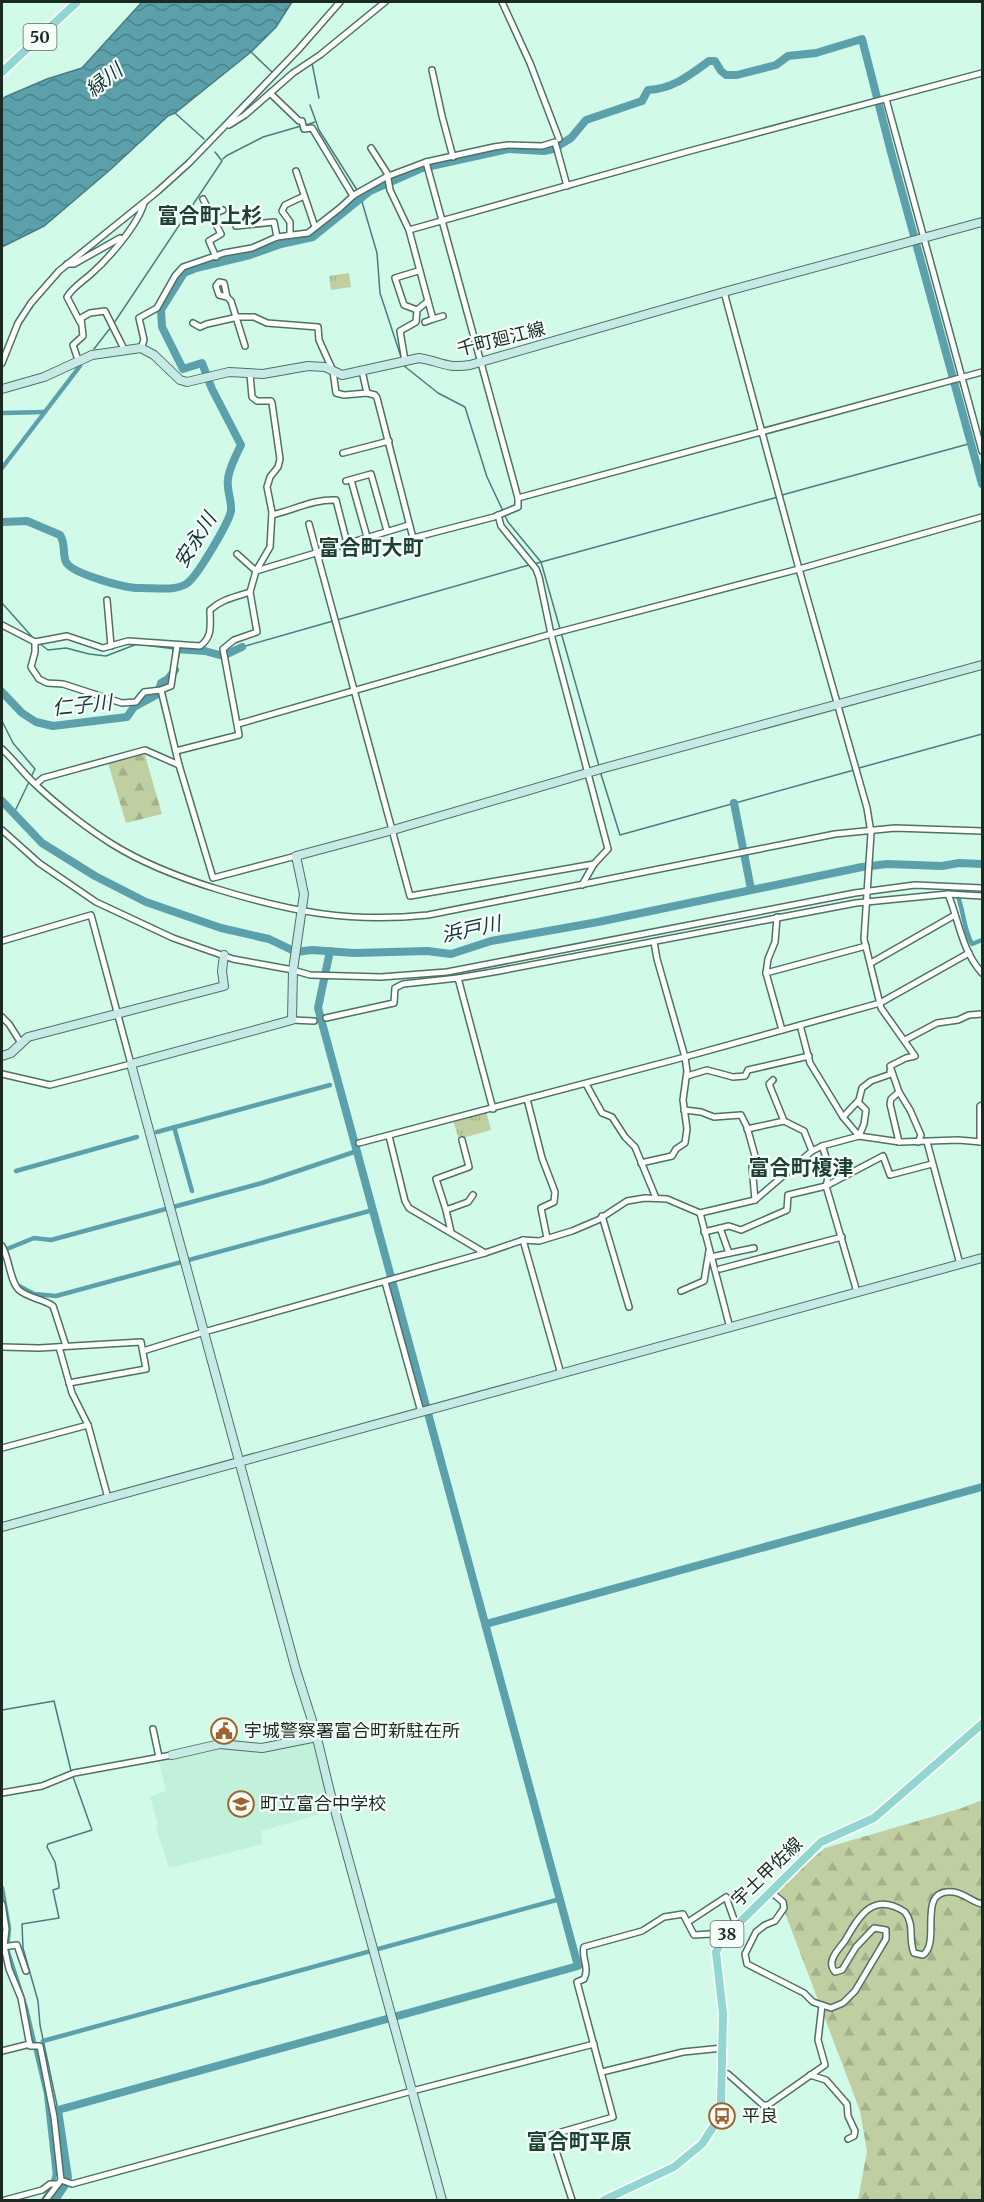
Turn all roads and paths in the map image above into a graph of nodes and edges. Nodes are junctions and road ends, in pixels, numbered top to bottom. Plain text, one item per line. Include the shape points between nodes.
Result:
1 (77, 2) edge
2 (340, 2) edge
3 (385, 2) edge
4 (502, 2) edge
5 (432, 70) dead end
6 (2, 72) edge
7 (982, 73) edge
8 (270, 93) junction
9 (885, 99) junction
10 (218, 134) junction
11 (557, 140) junction
12 (371, 148) dead end
13 (453, 157) junction
14 (426, 162) junction
15 (296, 171) dead end
16 (387, 177) junction
17 (567, 186) junction
18 (304, 196) junction
19 (353, 196) junction
20 (203, 199) dead end
21 (144, 202) junction
22 (223, 210) dead end
23 (211, 215) junction
24 (442, 220) junction
25 (982, 222) edge
26 (236, 226) dead end
27 (315, 227) junction
28 (409, 230) junction
29 (127, 234) junction
30 (290, 235) junction
31 (277, 237) junction
32 (923, 238) junction
33 (216, 256) junction
34 (67, 264) junction
35 (418, 271) junction
36 (724, 292) junction
37 (227, 297) dead end
38 (428, 301) junction
39 (417, 310) junction
40 (443, 316) dead end
41 (238, 317) junction
42 (433, 319) junction
43 (80, 321) junction
44 (425, 322) dead end
45 (194, 323) dead end
46 (245, 346) dead end
47 (141, 348) junction
48 (124, 349) junction
49 (78, 360) junction
50 (405, 361) junction
51 (2, 363) edge
52 (480, 363) junction
53 (333, 371) junction
54 (362, 371) junction
55 (982, 372) edge
56 (250, 374) junction
57 (963, 377) junction
58 (2, 389) edge
59 (367, 393) junction
60 (762, 431) junction
61 (389, 441) junction
62 (982, 451) edge
63 (342, 453) dead end
64 (518, 498) junction
65 (272, 515) junction
66 (498, 515) junction
67 (980, 518) edge
68 (309, 524) dead end
69 (409, 525) junction
70 (387, 531) junction
71 (366, 537) junction
72 (347, 543) junction
73 (315, 552) junction
74 (237, 554) dead end
75 (799, 569) junction
76 (256, 571) junction
77 (250, 591) junction
78 (107, 600) dead end
79 (2, 625) edge
80 (554, 634) junction
81 (35, 642) junction
82 (111, 646) junction
83 (177, 646) junction
84 (982, 665) edge
85 (161, 690) junction
86 (354, 692) junction
87 (838, 704) junction
88 (238, 724) junction
89 (2, 749) edge
90 (176, 751) junction
91 (179, 765) junction
92 (590, 772) junction
93 (36, 784) junction
94 (2, 830) edge
95 (393, 830) junction
96 (871, 830) junction
97 (982, 831) edge
98 (296, 856) junction
99 (594, 864) junction
100 (582, 885) junction
101 (982, 888) edge
102 (868, 892) junction
103 (948, 894) junction
104 (982, 896) edge
105 (867, 902) junction
106 (300, 912) junction
107 (956, 915) junction
108 (777, 917) junction
109 (2, 940) edge
110 (654, 942) junction
111 (866, 946) junction
112 (969, 953) junction
113 (224, 956) junction
114 (871, 963) junction
115 (293, 970) junction
116 (766, 973) junction
117 (982, 973) edge
118 (458, 978) junction
119 (880, 1003) junction
120 (982, 1014) edge
121 (117, 1015) junction
122 (2, 1017) edge
123 (326, 1018) dead end
124 (292, 1020) junction
125 (314, 1021) dead end
126 (800, 1025) junction
127 (782, 1030) junction
128 (905, 1040) junction
129 (21, 1043) junction
130 (2, 1056) edge
131 (809, 1056) junction
132 (685, 1057) junction
133 (131, 1064) junction
134 (890, 1066) junction
135 (2, 1074) edge
136 (687, 1076) junction
137 (773, 1080) dead end
138 (586, 1084) junction
139 (899, 1092) junction
140 (527, 1100) junction
141 (858, 1102) junction
142 (982, 1105) edge
143 (493, 1109) junction
144 (684, 1110) junction
145 (843, 1117) junction
146 (784, 1120) junction
147 (747, 1129) junction
148 (388, 1136) junction
149 (859, 1136) junction
150 (462, 1140) dead end
151 (899, 1142) junction
152 (918, 1142) junction
153 (927, 1142) junction
154 (981, 1142) edge
155 (359, 1143) dead end
156 (822, 1146) junction
157 (812, 1151) junction
158 (641, 1163) junction
159 (932, 1164) junction
160 (826, 1186) junction
161 (473, 1195) dead end
162 (656, 1198) junction
163 (755, 1200) junction
164 (446, 1210) junction
165 (700, 1213) junction
166 (602, 1216) junction
167 (720, 1228) junction
168 (451, 1232) junction
169 (704, 1232) junction
170 (842, 1237) junction
171 (547, 1238) junction
172 (523, 1240) junction
173 (709, 1248) junction
174 (754, 1248) dead end
175 (3, 1249) edge
176 (485, 1253) junction
177 (729, 1253) junction
178 (711, 1257) junction
179 (982, 1258) edge
180 (960, 1264) junction
181 (720, 1269) dead end
182 (387, 1282) junction
183 (681, 1291) dead end
184 (857, 1292) junction
185 (629, 1307) dead end
186 (730, 1328) junction
187 (204, 1332) junction
188 (62, 1346) junction
189 (2, 1347) edge
190 (143, 1351) junction
191 (561, 1374) junction
192 (69, 1383) junction
193 (425, 1411) junction
194 (88, 1425) junction
195 (2, 1448) edge
196 (240, 1462) junction
197 (108, 1498) junction
198 (2, 1527) edge
199 (982, 1724) edge
200 (153, 1729) dead end
201 (317, 1737) junction
202 (172, 1755) joint
203 (159, 1757) junction
204 (2, 1793) edge
205 (770, 1892) junction
206 (2, 1904) edge
207 (982, 1904) edge
208 (688, 1922) junction
209 (736, 1925) junction
210 (722, 1941) junction
211 (5, 1946) edge
212 (26, 1971) dead end
213 (822, 2006) junction
214 (594, 2044) junction
215 (34, 2046) junction
216 (723, 2048) junction
217 (2, 2051) edge
218 (602, 2072) junction
219 (722, 2072) junction
220 (810, 2075) junction
221 (412, 2091) junction
222 (848, 2139) dead end
223 (58, 2182) junction
224 (5, 2200) edge
225 (46, 2200) edge
226 (442, 2200) edge
227 (572, 2200) edge
228 (604, 2200) edge

1 - 6 main road, 50
2 - 10 street
3 - 8 street
4 - 11 street via 530,63
5 - 13 street
7 - 9 street
8 - 10 street
8 - 19 street via 302,121 304,129 312,128
9 - 17 street
9 - 32 street
10 - 21 street
11 - 13 street via 542,146 508,145
11 - 17 street
12 - 16 street
13 - 14 street
14 - 16 street
14 - 24 street
15 - 18 street
16 - 19 street
16 - 28 street
17 - 24 street
18 - 27 street
18 - 30 street via 293,199 282,211 290,222
19 - 27 street
20 - 23 street
21 - 29 street
21 - 34 street
22 - 23 street
23 - 33 street via 221,234 209,241
24 - 28 street
24 - 52 street
25 - 32 street, 千町廻江線
26 - 31 street via 274,222
27 - 30 street via 308,233
28 - 35 street
29 - 34 street via 74,264
29 - 43 street via 67,297
30 - 31 street
31 - 33 street via 252,248
32 - 36 street, 千町廻江線
32 - 57 street
33 - 47 street via 183,267 157,308 139,318 144,340
34 - 51 street via 31,303 18,323
35 - 38 street
35 - 39 street via 395,278 404,305
36 - 52 street, 千町廻江線
36 - 60 street
37 - 41 street
38 - 39 street
38 - 42 street
39 - 50 street via 416,322 400,331
40 - 42 street
41 - 45 street via 200,327
41 - 46 street
41 - 53 street via 318,327
42 - 44 street
43 - 48 street via 90,313 105,311
43 - 49 street via 83,336 73,345
47 - 48 street
47 - 56 street, 千町廻江線 via 180,380 188,382 229,372
48 - 49 street
49 - 58 street via 44,377
50 - 52 street, 千町廻江線 via 419,358 456,368
50 - 54 street, 千町廻江線
52 - 64 street
53 - 54 street, 千町廻江線 via 342,375
53 - 56 street, 千町廻江線 via 308,366
53 - 59 street via 336,393
54 - 59 street
55 - 57 street
56 - 65 street via 252,397 272,404 280,459 267,483
57 - 60 street
57 - 62 street
59 - 61 street via 377,398
60 - 64 street
60 - 75 street
61 - 63 street
61 - 69 street
64 - 66 street via 518,507
65 - 72 street via 314,501 336,500
65 - 76 street via 270,547
66 - 69 street via 413,538
66 - 80 street via 501,526 536,569
67 - 75 street
68 - 73 street
69 - 70 street
70 - 71 street
70 - 71 street via 371,474 349,481
71 - 72 street
72 - 73 street
73 - 76 street
73 - 86 street
74 - 76 street
75 - 80 street
75 - 87 street
76 - 77 street
77 - 83 street via 228,597 210,610 207,641 200,646
77 - 88 street via 257,632 234,640 223,649
78 - 82 street
79 - 81 street
80 - 86 street
80 - 92 street
81 - 82 street via 67,636 94,646
81 - 85 street via 32,667 39,679 47,683 63,684 122,703 136,702 144,692
82 - 83 street via 156,642
83 - 85 street via 173,681
84 - 87 street
85 - 90 street
86 - 88 street
86 - 95 street
87 - 92 street
87 - 96 street
88 - 90 street via 239,735
89 - 93 street
90 - 91 street
91 - 93 street via 145,750 43,778
91 - 98 street via 213,878
92 - 95 street
92 - 99 street via 608,849
93 - 106 street via 112,844 169,872
94 - 113 street via 96,902 173,938
95 - 98 street
95 - 99 street via 410,896
96 - 97 street
96 - 100 street
96 - 102 street
98 - 106 street via 304,889
99 - 100 street
100 - 106 street via 407,917
101 - 102 street via 915,885
102 - 105 street
102 - 115 street via 447,972 345,976 310,975
103 - 104 street
103 - 105 street
103 - 107 street
105 - 108 street
105 - 111 street via 863,925
106 - 115 street
107 - 112 street
107 - 114 street
108 - 110 street
108 - 116 street
109 - 121 street via 91,915
110 - 118 street
110 - 132 street
111 - 114 street
111 - 116 street
112 - 117 street
112 - 119 street
113 - 115 street
113 - 121 street via 224,986
114 - 119 street
115 - 124 street
116 - 127 street
118 - 123 street via 403,984 395,988 394,1003
118 - 143 street
119 - 126 street
119 - 128 street
120 - 128 street via 937,1023
121 - 129 street via 28,1037
121 - 133 street
122 - 129 street
124 - 125 street
124 - 133 street
126 - 127 street
126 - 131 street
127 - 132 street
128 - 134 street via 915,1056
129 - 130 street
131 - 136 street via 748,1070 745,1076 707,1070
131 - 145 street
132 - 136 street
132 - 138 street
133 - 135 street via 50,1085
133 - 187 street
134 - 139 street
134 - 141 street via 891,1074 862,1088
136 - 144 street
137 - 146 street via 769,1084
138 - 140 street
138 - 158 street via 602,1113 612,1117 635,1147
139 - 151 street via 890,1104
139 - 152 street via 921,1135
140 - 143 street
140 - 171 street via 555,1192 554,1202 542,1208
141 - 145 street
141 - 149 street via 866,1110
142 - 154 street via 978,1114
143 - 148 street
144 - 147 street via 714,1117 741,1115
144 - 158 street via 685,1143 672,1156
145 - 149 street
146 - 147 street
146 - 157 street via 804,1131
147 - 163 street via 757,1163 752,1166
148 - 155 street
148 - 168 street via 405,1202
149 - 151 street
149 - 156 street
150 - 164 street via 469,1167 436,1179
151 - 152 street
152 - 153 street
153 - 154 street
153 - 159 street
156 - 157 street
156 - 160 street via 829,1179
157 - 163 street
158 - 162 street
159 - 160 street via 890,1175 882,1156
159 - 180 street
160 - 167 street via 788,1195 787,1210 741,1230
160 - 170 street
161 - 164 street via 468,1202
162 - 165 street
162 - 166 street via 627,1201
163 - 165 street
164 - 168 street
165 - 169 street
166 - 171 street via 586,1226
166 - 185 street
167 - 169 street
167 - 177 street
168 - 176 street
169 - 173 street
170 - 181 street
170 - 184 street
171 - 172 street
172 - 176 street
172 - 191 street
173 - 178 street
173 - 183 street via 704,1281
174 - 177 street
175 - 188 street via 16,1287 53,1306
176 - 182 street
177 - 178 street
178 - 186 street
179 - 180 street
180 - 184 street
182 - 187 street
182 - 193 street
184 - 186 street
186 - 191 street
187 - 190 street
187 - 196 street
188 - 189 street
188 - 190 street via 141,1342
188 - 192 street
190 - 192 street via 146,1369
191 - 193 street
192 - 194 street
193 - 196 street
194 - 195 street
194 - 197 street
196 - 197 street
196 - 201 street
197 - 198 street
199 - 205 main road, 宇土甲佐線 / 38 via 874,1818 821,1842
200 - 203 street
201 - 202 street via 262,1748 220,1744
201 - 221 street
202 - 203 street
203 - 204 street via 71,1774 42,1786
205 - 209 main road, 宇土甲佐線 / 38
205 - 213 street via 783,1902 784,1908 775,1921 756,1932 745,1961
206 - 211 street
207 - 213 street via 956,1892 937,1897 931,1910 930,1946 923,1955 912,1949 912,1929 905,1912 887,1905 868,1908 838,1949 832,1970 842,1970 874,1928 886,1930 886,1939 848,1998 838,2006
208 - 209 street via 726,1897
208 - 210 street via 694,1935 710,1934
208 - 214 street via 683,1914 664,1917 642,1931 584,1947 587,1973 577,1982
209 - 210 main road, 宇土甲佐線 / 38
210 - 216 main road, 38 via 716,1952 722,1990
211 - 212 street via 17,1945
211 - 215 street
213 - 220 street via 819,2040 825,2065
214 - 218 street
214 - 221 street
215 - 217 street
215 - 223 street via 40,2046 54,2117
216 - 218 street via 683,2052
216 - 219 main road, 38
218 - 227 street via 613,2117 551,2135
219 - 220 street via 765,2106
219 - 228 main road, 38 via 717,2121 702,2144 674,2167
220 - 222 street via 826,2080 847,2104 855,2131
221 - 223 street via 70,2184
221 - 226 street
223 - 224 street
223 - 225 street

